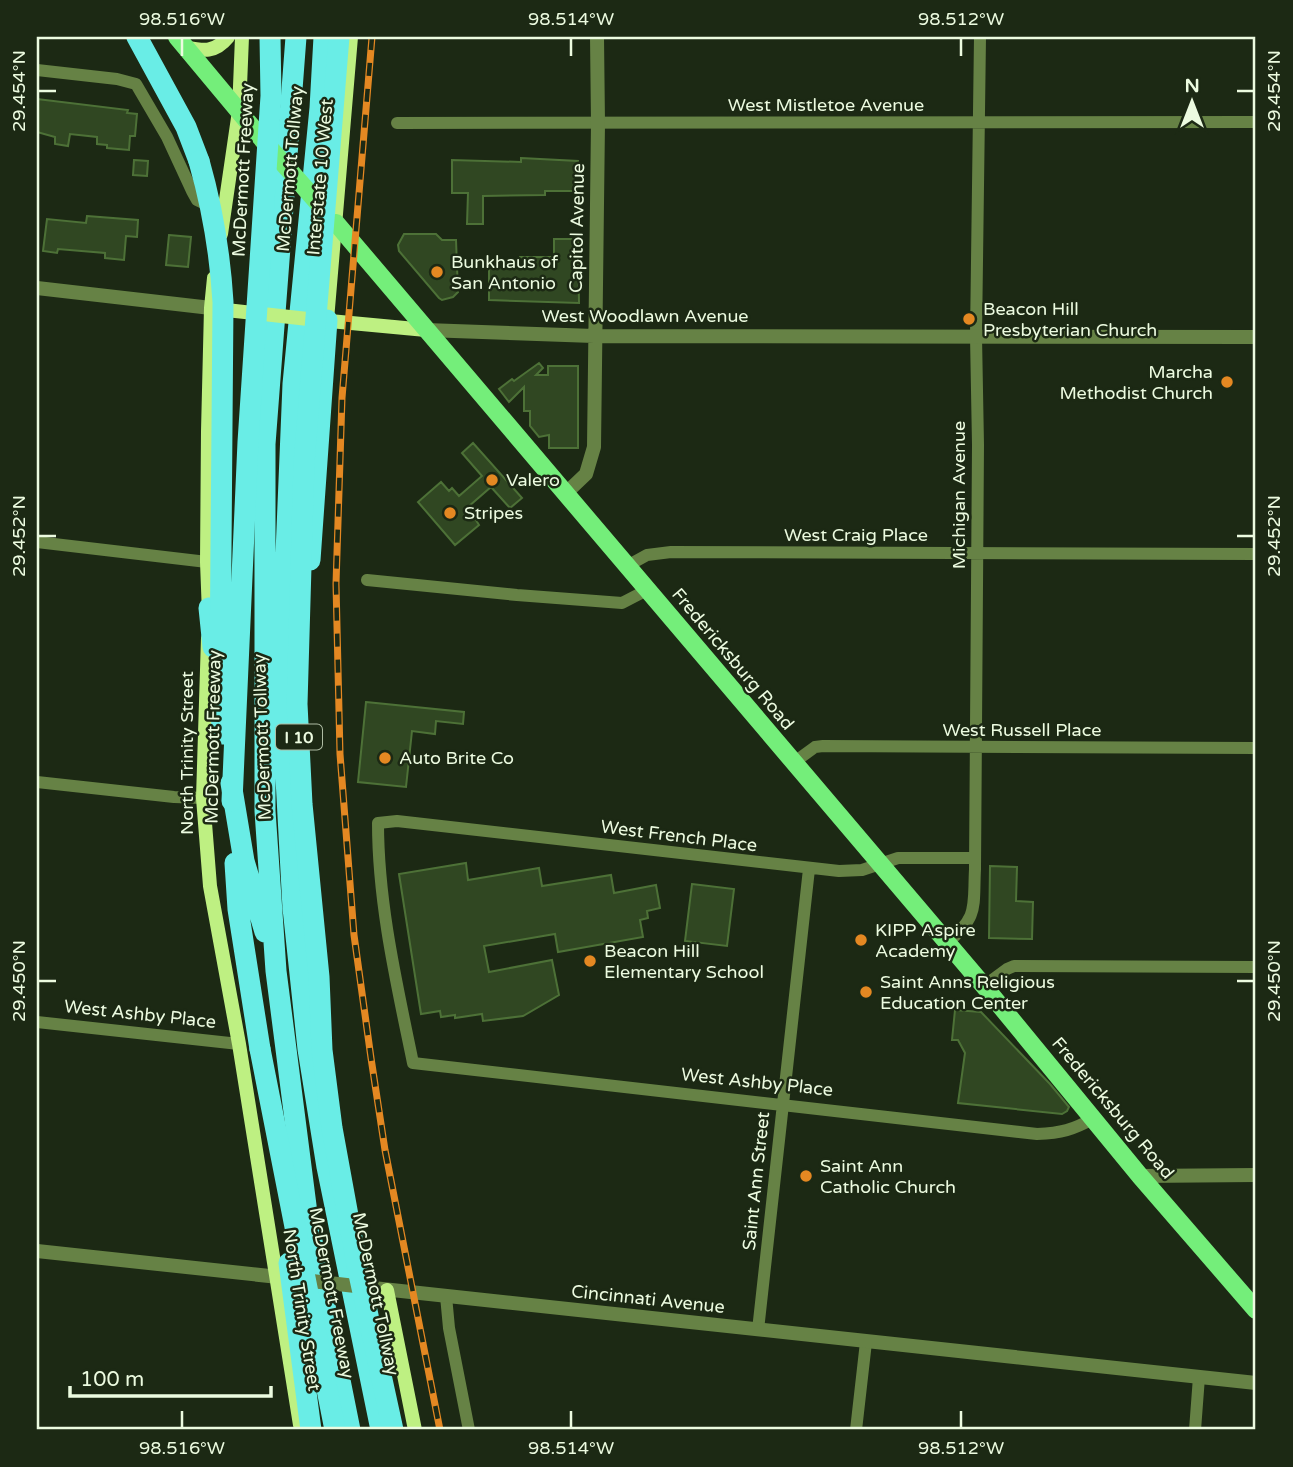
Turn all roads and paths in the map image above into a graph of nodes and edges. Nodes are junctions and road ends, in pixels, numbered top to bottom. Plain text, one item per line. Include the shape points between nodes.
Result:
1 (137, 37) edge
2 (228, 37) edge
3 (242, 37) edge
4 (270, 37) edge
5 (296, 37) edge
6 (324, 37) edge
7 (339, 37) edge
8 (351, 37) edge
9 (597, 37) edge
10 (980, 37) edge
11 (181, 42) edge
12 (37, 70) edge
13 (239, 111) junction
14 (979, 122) junction
15 (1256, 122) edge
16 (397, 123) dead end
17 (598, 123) junction
18 (224, 209) junction
19 (330, 218) junction
20 (37, 288) edge
21 (211, 308) junction
22 (322, 320) junction
23 (426, 330) junction
24 (594, 336) junction
25 (976, 336) junction
26 (1256, 337) edge
27 (565, 494) junction
28 (37, 542) edge
29 (976, 552) junction
30 (1256, 554) edge
31 (207, 562) junction
32 (627, 566) junction
33 (368, 580) dead end
34 (647, 590) junction
35 (209, 608) junction
36 (975, 748) junction
37 (1256, 748) edge
38 (793, 763) junction
39 (37, 782) edge
40 (203, 798) junction
41 (232, 801) junction
42 (975, 858) junction
43 (880, 864) junction
44 (809, 869) junction
45 (293, 908) junction
46 (947, 943) junction
47 (1256, 967) edge
48 (276, 971) junction
49 (984, 986) junction
50 (37, 1022) edge
51 (239, 1044) junction
52 (260, 1049) junction
53 (413, 1063) joint
54 (782, 1104) junction
55 (1094, 1118) junction
56 (1256, 1175) edge
57 (1140, 1176) junction
58 (37, 1251) edge
59 (277, 1277) junction
60 (387, 1290) junction
61 (446, 1296) junction
62 (1256, 1310) edge
63 (758, 1330) junction
64 (866, 1342) junction
65 (1199, 1377) junction
66 (1256, 1383) edge
67 (301, 1430) edge
68 (311, 1430) edge
69 (335, 1430) edge
70 (350, 1430) edge
71 (381, 1430) edge
72 (393, 1430) edge
73 (415, 1430) edge
74 (469, 1430) edge
75 (856, 1430) edge
76 (1195, 1430) edge

1 - 41 highway, bridge via 186,127 212,204 220,253 220,672 222,736
2 - 11 main road via 219,47 206,51
3 - 13 main road
4 - 41 highway, McDermott Freeway, bridge via 271,96 248,442
5 - 48 highway, McDermott Tollway via 265,444 265,811
6 - 45 highway, McDermott Tollway via 293,384 282,650
7 - 72 highway, McDermott Freeway / I 10, bridge via 304,463 297,704 332,1128
8 - 19 main road, Interstate 10 West
9 - 17 street, Capitol Avenue
10 - 14 street, Michigan Avenue
11 - 13 main road, Fredericksburg Road
12 - 18 street via 136,84 197,200
13 - 18 main road, North Trinity Street
13 - 19 main road, Fredericksburg Road, bridge
14 - 15 street, West Mistletoe Avenue
14 - 17 street, West Mistletoe Avenue
14 - 25 street, Michigan Avenue
16 - 17 street, West Mistletoe Avenue
17 - 24 street, Capitol Avenue
18 - 21 main road, North Trinity Street
19 - 22 main road, Interstate 10 West
19 - 23 main road, Fredericksburg Road
20 - 21 street, West Woodlawn Avenue
21 - 22 main road, West Woodlawn Avenue, bridge
21 - 31 main road, North Trinity Street
22 - 23 main road, West Woodlawn Avenue
22 - 45 highway via 299,700
23 - 24 street, West Woodlawn Avenue
23 - 27 main road, Fredericksburg Road
24 - 25 street, West Woodlawn Avenue
24 - 27 street, Capitol Avenue via 594,447 586,474
25 - 26 street, West Woodlawn Avenue
25 - 29 street, Michigan Avenue
27 - 32 main road, Fredericksburg Road
28 - 31 street
29 - 30 street, West Craig Place
29 - 32 street, West Craig Place via 671,552 647,555
29 - 36 street, Michigan Avenue
31 - 35 main road, North Trinity Street
32 - 34 main road, Fredericksburg Road
33 - 34 street via 622,603
34 - 38 main road, Fredericksburg Road
35 - 40 main road, North Trinity Street
35 - 48 highway via 244,861
36 - 37 street, West Russell Place
36 - 38 street, West Russell Place via 822,746
36 - 42 street, Michigan Avenue
38 - 43 main road, Fredericksburg Road
39 - 40 street
40 - 51 main road, North Trinity Street via 209,886
41 - 52 highway, McDermott Freeway via 238,909
42 - 43 street, West French Place via 898,858
42 - 46 street, Michigan Avenue via 969,922
43 - 44 street, West French Place via 856,871
43 - 46 main road, Fredericksburg Road
44 - 53 street, West French Place via 411,823 377,823 377,855 393,964
44 - 54 street, Saint Ann Street
45 - 71 highway, McDermott Tollway via 327,1167
46 - 49 main road, Fredericksburg Road
47 - 49 street via 1014,966
48 - 70 highway, McDermott Tollway via 308,1220
49 - 55 main road, Fredericksburg Road
50 - 51 street, West Ashby Place
51 - 59 main road, North Trinity Street
52 - 68 highway, bridge
52 - 69 highway, McDermott Freeway, bridge
53 - 54 street, West Ashby Place
54 - 55 street, West Ashby Place via 1037,1134 1061,1133
54 - 63 street, Saint Ann Street
55 - 57 main road, Fredericksburg Road
56 - 57 street
57 - 62 main road, Fredericksburg Road
58 - 59 street, Cincinnati Avenue
59 - 60 street, Cincinnati Avenue, bridge
59 - 67 main road, North Trinity Street
60 - 61 street, Cincinnati Avenue
60 - 73 main road
61 - 63 street, Cincinnati Avenue
61 - 74 street
63 - 64 street, Cincinnati Avenue
64 - 65 street, Cincinnati Avenue
64 - 75 street
65 - 66 street, Cincinnati Avenue
65 - 76 street

